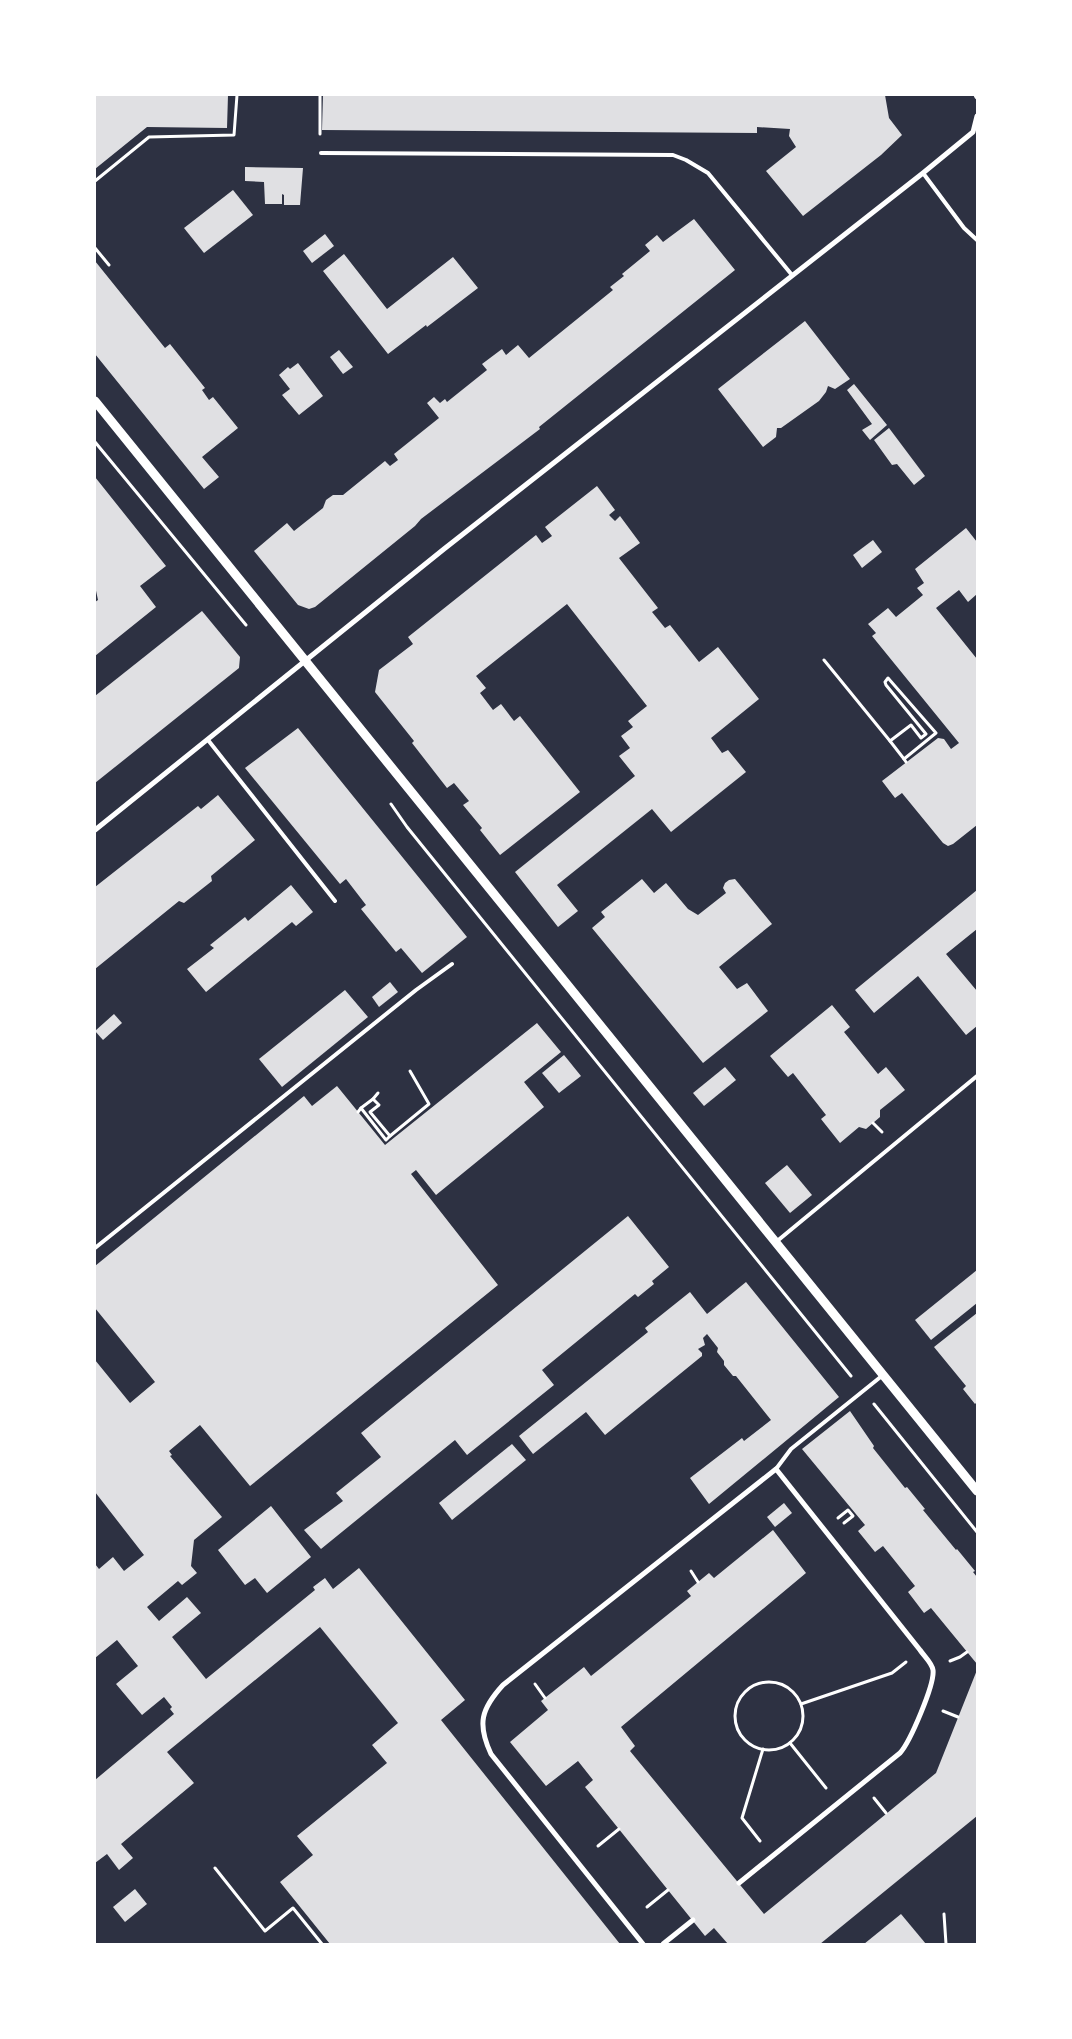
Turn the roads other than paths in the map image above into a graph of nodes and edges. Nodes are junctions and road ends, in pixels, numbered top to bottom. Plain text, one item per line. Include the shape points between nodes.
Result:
1 (977, 116) edge
2 (321, 152) dead end
3 (923, 173) junction
4 (977, 240) edge
5 (792, 275) junction
6 (95, 401) edge
7 (305, 660) junction
8 (208, 740) junction
9 (95, 830) edge
10 (335, 901) dead end
11 (452, 964) dead end
12 (977, 1076) edge
13 (776, 1242) junction
14 (95, 1248) edge
15 (883, 1375) junction
16 (776, 1469) junction
17 (977, 1491) edge
18 (740, 1883) dead end
19 (693, 1920) dead end
20 (643, 1944) edge
21 (663, 1944) edge

1 - 3 street via 973,132
2 - 5 lane via 673,155 708,173
3 - 4 lane via 964,228
3 - 5 street
5 - 7 street
6 - 7 street
7 - 8 street
7 - 13 street
8 - 9 street
8 - 10 lane
11 - 14 lane
12 - 13 lane
13 - 15 street
15 - 16 lane via 791,1448
15 - 17 street
16 - 18 street via 920,1650 930,1664 933,1676 906,1746 893,1760
16 - 20 street via 503,1686 485,1709 482,1725 484,1740 491,1754
19 - 21 street

